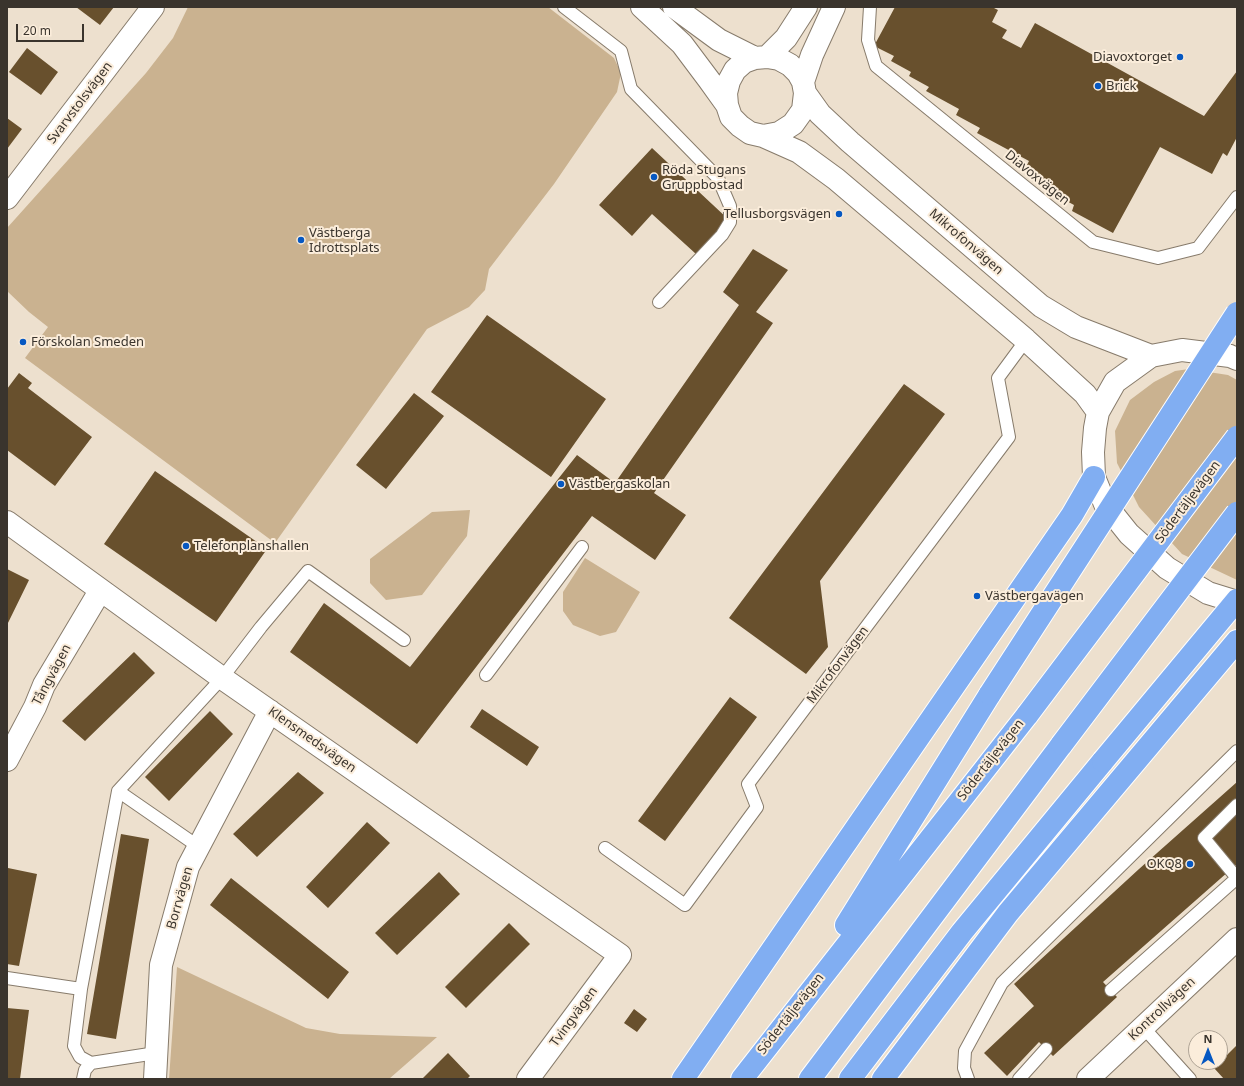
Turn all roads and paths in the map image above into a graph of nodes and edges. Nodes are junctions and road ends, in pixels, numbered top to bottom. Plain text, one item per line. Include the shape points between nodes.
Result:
1 (153, 7) edge
2 (564, 7) edge
3 (642, 7) edge
4 (674, 7) edge
5 (806, 7) edge
6 (834, 7) edge
7 (870, 7) edge
8 (761, 57) junction
9 (804, 88) junction
10 (727, 105) junction
11 (763, 136) junction
12 (1237, 197) edge
13 (7, 198) edge
14 (659, 302) dead end
15 (1237, 313) edge
16 (1026, 340) junction
17 (1235, 355) edge
18 (1150, 356) junction
19 (1098, 412) junction
20 (1237, 437) edge
21 (1094, 477) junction
22 (1237, 512) edge
23 (7, 522) edge
24 (582, 547) dead end
25 (100, 591) junction
26 (1237, 601) edge
27 (404, 640) dead end
28 (1237, 641) edge
29 (486, 675) dead end
30 (222, 678) junction
31 (270, 712) junction
32 (1237, 751) edge
33 (7, 760) edge
34 (118, 791) junction
35 (1237, 805) edge
36 (199, 846) junction
37 (605, 848) dead end
38 (1237, 878) edge
39 (1237, 939) edge
40 (620, 955) joint
41 (7, 978) edge
42 (81, 989) junction
43 (1111, 990) dead end
44 (788, 1017) junction
45 (1143, 1027) junction
46 (1046, 1049) dead end
47 (156, 1053) junction
48 (91, 1063) junction
49 (83, 1079) edge
50 (155, 1079) edge
51 (528, 1079) edge
52 (684, 1079) edge
53 (742, 1079) edge
54 (810, 1079) edge
55 (850, 1079) edge
56 (883, 1079) edge
57 (968, 1079) edge
58 (1019, 1079) edge
59 (1088, 1079) edge
60 (1190, 1079) edge

1 - 13 street, Svarvstolsvägen
2 - 14 lane via 621,51 631,89 718,178 730,206 730,222 722,235
3 - 10 street via 682,44
4 - 8 street, Mikrofonvägen via 719,40
5 - 8 street via 786,38
6 - 9 street via 812,55
7 - 12 lane, Diavoxvägen via 868,40 876,66 1093,242 1158,258 1198,248
8 - 9 street, Mikrofonvägen via 779,59 790,65 798,73
8 - 10 street via 740,66 729,81
9 - 11 street via 803,110 794,124 779,133
9 - 18 street, Mikrofonvägen via 820,114 850,142 1041,306 1076,327
10 - 11 street via 731,117 740,126 750,133
11 - 16 street via 798,152 836,179
15 - 44 highway, bridge via 990,694
16 - 19 street via 1085,394
16 - 37 lane, Mikrofonvägen via 998,378 1009,437 748,784 757,807 685,905
17 - 18 street via 1182,350
18 - 19 street via 1115,382
19 - 21 street via 1095,428
20 - 44 highway, Södertäljevägen, bridge via 1028,714
21 - 26 street via 1104,504 1129,534 1167,568 1208,593
21 - 52 highway via 1072,515
22 - 54 highway, bridge
23 - 25 street, Klensmedsvägen
24 - 29 lane
25 - 30 street, Klensmedsvägen
25 - 33 street, Tångvägen via 44,684
26 - 55 highway, bridge via 962,932
27 - 30 lane via 308,571
28 - 56 highway via 1008,912
30 - 31 street, Klensmedsvägen
30 - 34 lane
31 - 36 street, Borrvägen
31 - 40 street, Klensmedsvägen
32 - 57 lane via 1002,983 965,1051 964,1068
34 - 36 lane
34 - 42 lane
35 - 38 lane via 1204,838
36 - 47 street, Borrvägen via 188,867 161,965
38 - 43 lane
39 - 45 street, Kontrollvägen
40 - 51 street, Tvingvägen
41 - 42 lane
42 - 48 lane via 74,1046 80,1058
44 - 53 highway, Södertäljevägen
45 - 59 street, Kontrollvägen
45 - 60 lane
46 - 58 lane
47 - 48 lane
47 - 50 street, Borrvägen
48 - 49 lane via 85,1070

